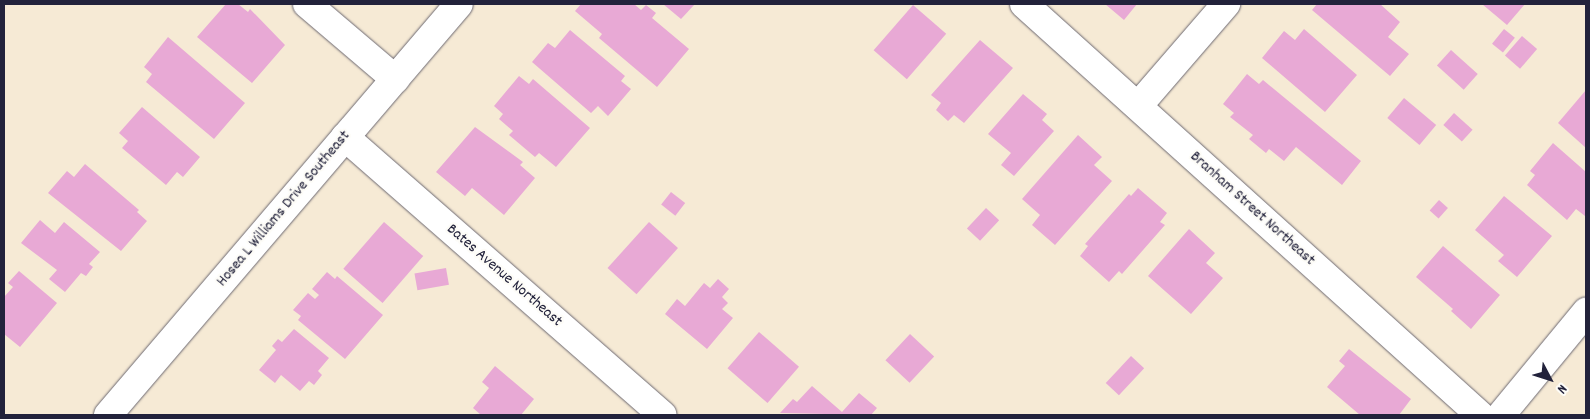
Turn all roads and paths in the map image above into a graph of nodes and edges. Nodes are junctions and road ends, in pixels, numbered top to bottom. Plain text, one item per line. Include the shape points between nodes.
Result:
1 (307, 4) edge
2 (460, 4) edge
3 (1024, 4) edge
4 (1226, 4) edge
5 (395, 79) junction
6 (1138, 106) junction
7 (345, 137) junction
8 (1586, 312) edge
9 (108, 415) edge
10 (663, 415) edge
11 (1480, 415) edge
12 (1501, 415) edge

1 - 5 street
2 - 5 street, Hosea L Williams Drive Southeast
3 - 6 street, Branham Street Northeast
4 - 6 street
5 - 7 street, Hosea L Williams Drive Southeast
6 - 11 street, Branham Street Northeast
7 - 9 street, Hosea L Williams Drive Southeast
7 - 10 street, Bates Avenue Northeast
8 - 12 street

